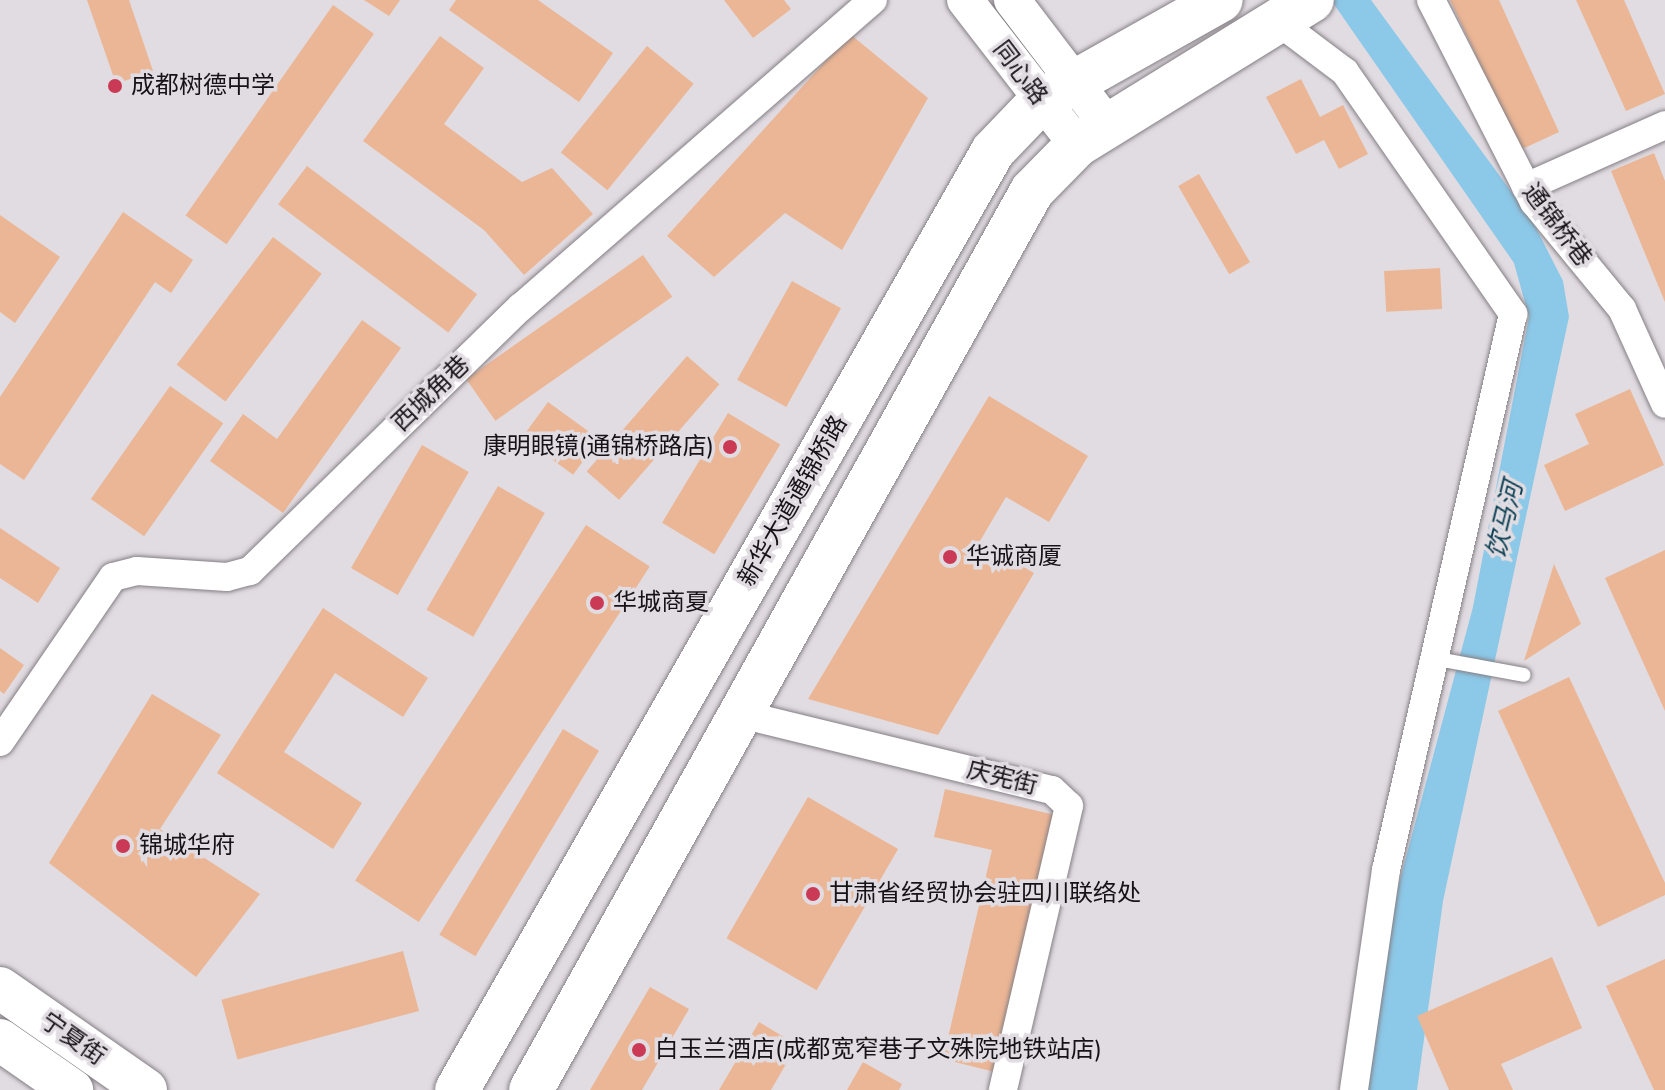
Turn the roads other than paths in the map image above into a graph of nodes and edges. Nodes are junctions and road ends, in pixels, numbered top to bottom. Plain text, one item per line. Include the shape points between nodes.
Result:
1 (873, 0) edge
2 (965, 0) edge
3 (1012, 0) edge
4 (1221, 0) edge
5 (1431, 0) edge
6 (1294, 12) edge
7 (1059, 91) junction
8 (1665, 125) edge
9 (1092, 135) junction
10 (1526, 187) junction
11 (1665, 404) edge
12 (1437, 659) junction
13 (1524, 675) dead end
14 (740, 714) junction
15 (0, 742) edge
16 (0, 988) edge
17 (0, 1040) edge
18 (72, 1090) edge
19 (146, 1090) edge
20 (457, 1090) edge
21 (531, 1090) edge
22 (1003, 1090) edge
23 (1354, 1090) edge

1 - 15 street, 西城角巷 via 521,307 250,571 227,577 137,571 113,577
2 - 7 street, 同心路
3 - 7 street
4 - 7 main road, 新华大道通锦桥路
5 - 10 street, 通锦桥巷
6 - 9 main road
6 - 12 street via 1345,72 1513,314
7 - 9 street, 同心路
7 - 20 main road, 新华大道通锦桥路 via 993,151
8 - 10 street
9 - 14 main road via 1032,191
10 - 11 street, 通锦桥巷 via 1622,309
12 - 13 lane
12 - 23 street via 1386,870
14 - 21 main road
14 - 22 street, 庆宪街 via 1052,790 1069,806
16 - 19 main road, 宁夏街
17 - 18 main road, 宁夏街

